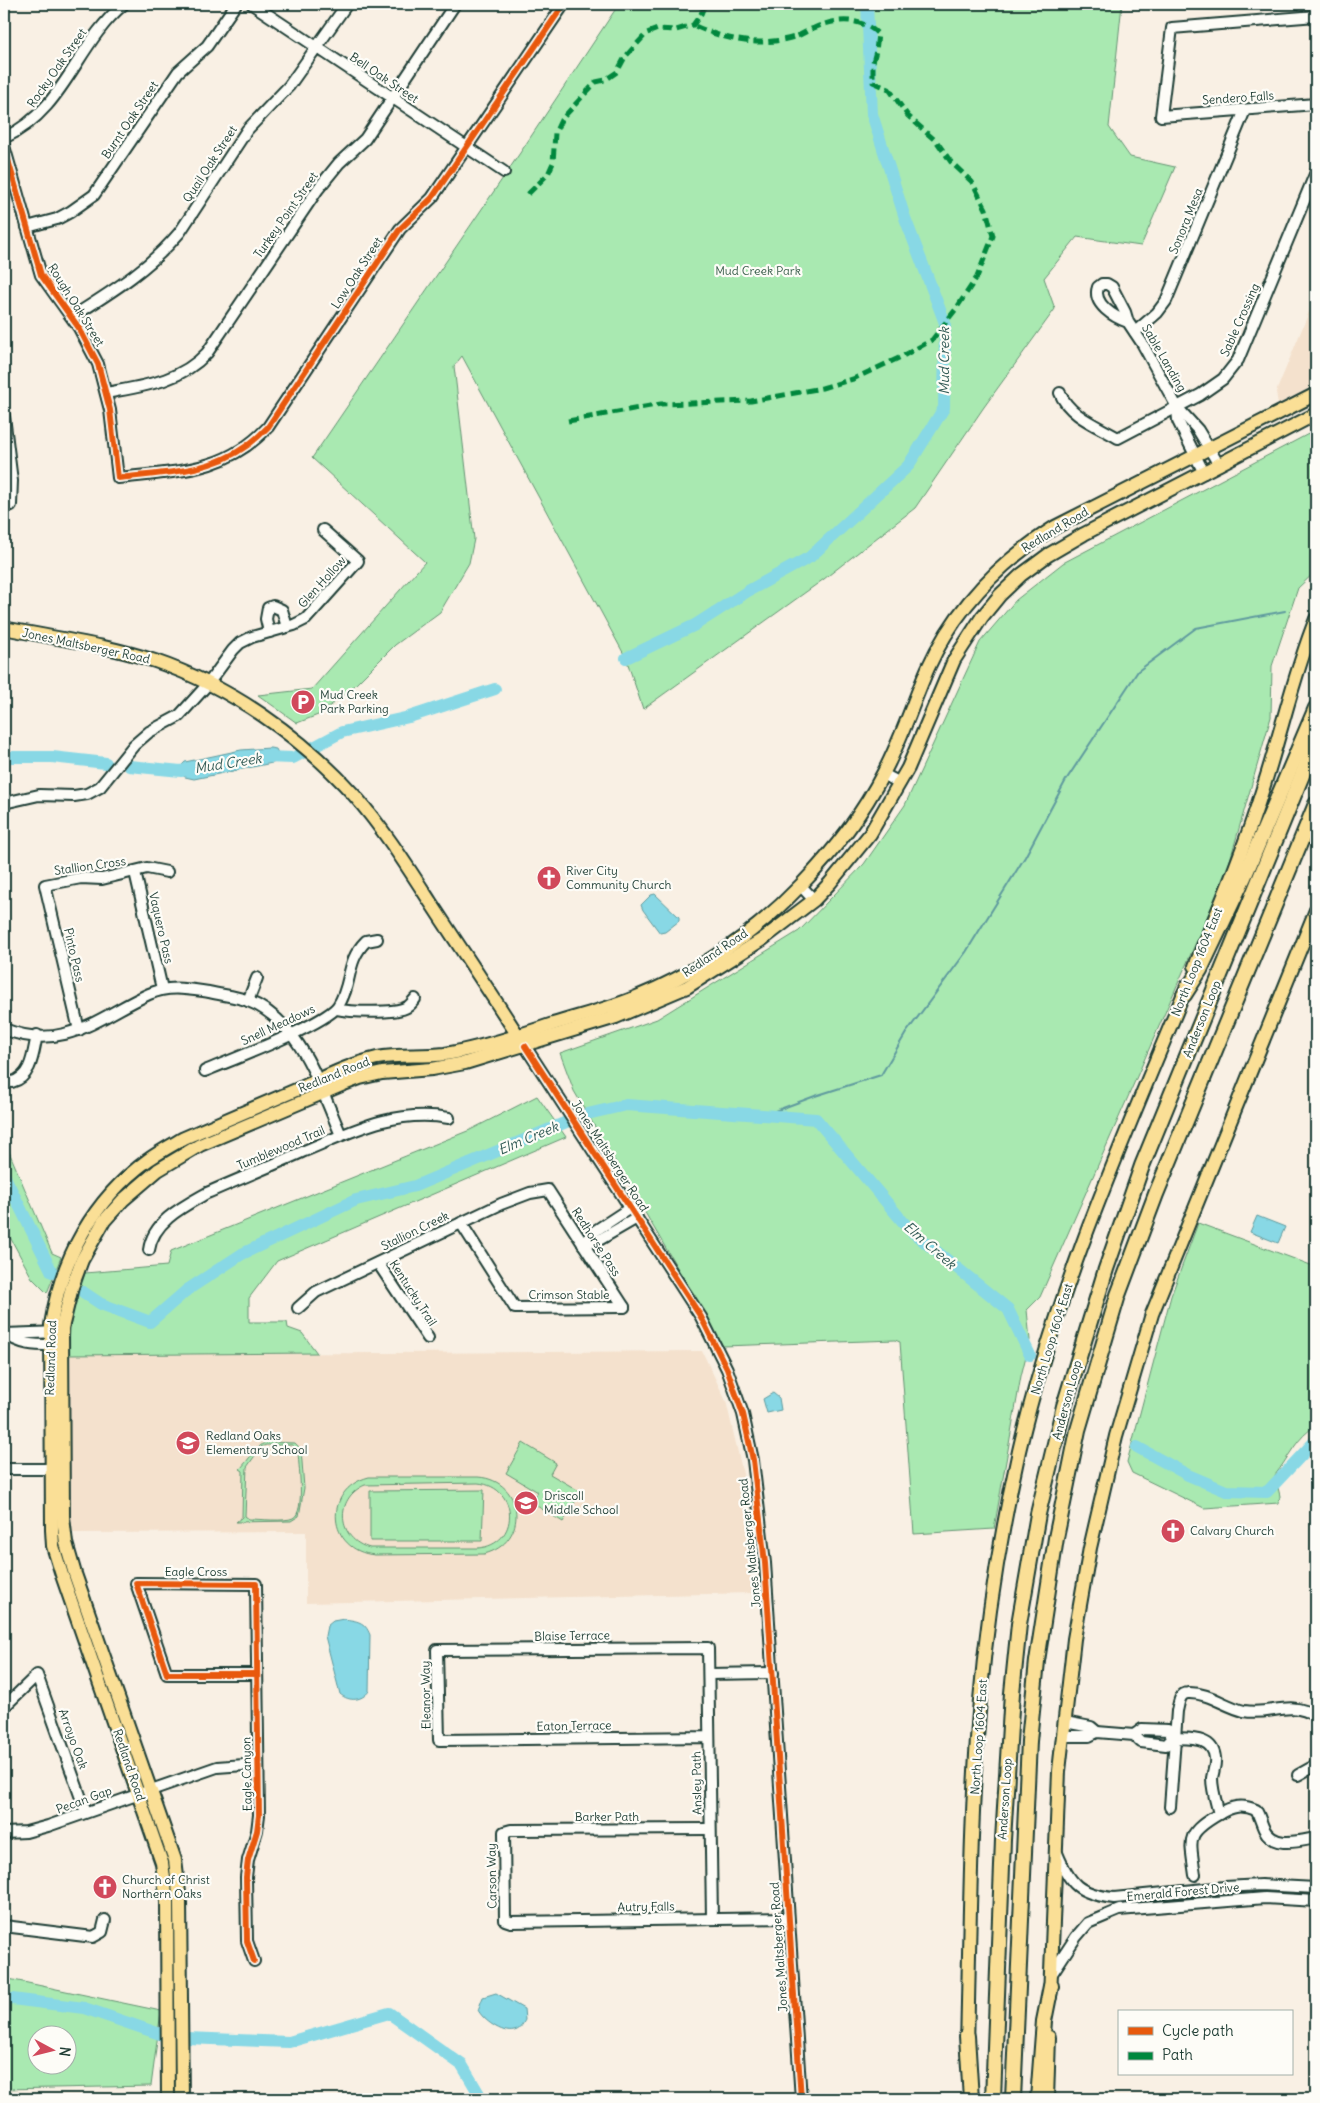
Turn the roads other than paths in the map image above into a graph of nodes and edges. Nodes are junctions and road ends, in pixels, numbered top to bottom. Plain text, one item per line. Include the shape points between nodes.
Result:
1 (124, 4) edge
2 (236, 4) edge
3 (252, 4) edge
4 (346, 4) edge
5 (455, 4) edge
6 (564, 4) edge
7 (1316, 16) edge
8 (317, 48) junction
9 (392, 98) junction
10 (1316, 104) edge
11 (1246, 110) junction
12 (4, 138) edge
13 (4, 146) edge
14 (467, 148) junction
15 (504, 172) dead end
16 (1316, 172) edge
17 (27, 227) junction
18 (72, 317) junction
19 (1128, 322) dead end
20 (1135, 332) junction
21 (106, 393) junction
22 (1060, 393) dead end
23 (1316, 394) edge
24 (1177, 407) junction
25 (1284, 409) junction
26 (1316, 414) edge
27 (4, 416) edge
28 (1194, 425) junction
29 (1183, 432) junction
30 (1277, 435) junction
31 (1209, 448) junction
32 (1194, 455) junction
33 (1219, 465) junction
34 (1204, 473) junction
35 (118, 478) joint
36 (11, 505) dead end
37 (1077, 516) junction
38 (323, 530) dead end
39 (1084, 534) junction
40 (1316, 619) edge
41 (288, 627) junction
42 (4, 628) edge
43 (949, 629) junction
44 (269, 632) junction
45 (965, 641) junction
46 (208, 684) junction
47 (1316, 708) edge
48 (1316, 741) edge
49 (883, 774) junction
50 (900, 783) junction
51 (4, 803) edge
52 (1316, 804) edge
53 (135, 872) junction
54 (168, 872) dead end
55 (45, 886) joint
56 (801, 886) junction
57 (814, 900) junction
58 (1316, 910) edge
59 (377, 939) dead end
60 (257, 978) dead end
61 (162, 989) junction
62 (1184, 994) junction
63 (415, 998) dead end
64 (248, 1001) junction
65 (336, 1009) junction
66 (4, 1029) edge
67 (79, 1030) junction
68 (291, 1034) junction
69 (37, 1035) junction
70 (521, 1041) junction
71 (356, 1064) junction
72 (205, 1071) dead end
73 (360, 1078) junction
74 (318, 1081) junction
75 (12, 1082) dead end
76 (323, 1093) junction
77 (448, 1118) dead end
78 (341, 1135) junction
79 (166, 1149) junction
80 (173, 1160) junction
81 (548, 1190) joint
82 (112, 1191) junction
83 (123, 1200) junction
84 (630, 1208) junction
85 (637, 1218) junction
86 (461, 1223) junction
87 (583, 1244) junction
88 (149, 1250) dead end
89 (378, 1262) junction
90 (624, 1307) joint
91 (298, 1308) dead end
92 (4, 1334) edge
93 (428, 1338) dead end
94 (56, 1339) junction
95 (57, 1469) junction
96 (4, 1470) edge
97 (256, 1584) joint
98 (708, 1648) joint
99 (438, 1650) joint
100 (773, 1673) junction
101 (257, 1674) junction
102 (709, 1674) junction
103 (4, 1707) edge
104 (1316, 1716) edge
105 (1065, 1722) junction
106 (1160, 1730) junction
107 (1097, 1732) junction
108 (1134, 1735) junction
109 (1063, 1736) junction
110 (709, 1737) junction
111 (1175, 1738) junction
112 (439, 1740) joint
113 (1159, 1745) junction
114 (258, 1764) junction
115 (1316, 1765) edge
116 (1298, 1775) dead end
117 (145, 1791) junction
118 (1170, 1807) dead end
119 (86, 1812) junction
120 (1219, 1814) junction
121 (710, 1829) junction
122 (504, 1832) joint
123 (4, 1833) edge
124 (1316, 1838) edge
125 (1056, 1851) junction
126 (1195, 1875) dead end
127 (1316, 1888) edge
128 (1316, 1901) edge
129 (788, 1918) junction
130 (712, 1919) junction
131 (105, 1920) dead end
132 (505, 1920) joint
133 (4, 1926) edge
134 (254, 1961) dead end
135 (1051, 1981) junction
136 (967, 2036) junction
137 (168, 2099) edge
138 (182, 2099) edge
139 (801, 2099) edge
140 (964, 2099) edge
141 (971, 2099) edge
142 (993, 2099) edge
143 (1013, 2099) edge
144 (1038, 2099) edge
145 (1047, 2099) edge

1 - 12 street, Rocky Oak Street via 101,26 47,107 34,121
2 - 17 street, Burnt Oak Street via 207,46 178,72 94,195 57,219
3 - 8 street, Bell Oak Street
4 - 8 street, Quail Oak Street
5 - 9 street, Turkey Point Street
6 - 14 street, Low Oak Street
7 - 11 street, Sendero Falls via 1172,28 1161,116
8 - 9 street, Bell Oak Street
8 - 18 street, Quail Oak Street via 282,96 247,130 171,243 140,273
9 - 14 street, Bell Oak Street
9 - 21 street, Turkey Point Street via 365,139 339,163 318,189 200,361 184,372 153,384
10 - 11 street, Sendero Falls
11 - 20 street, Sonora Mesa via 1169,294 1157,313
13 - 17 street, Rough Oak Street
14 - 15 street, Bell Oak Street
14 - 35 street, Low Oak Street via 432,198 400,229 260,436 240,451 205,466
16 - 24 street, Sable Crossing via 1238,360 1218,384
17 - 18 street, Rough Oak Street via 41,275
18 - 21 street, Rough Oak Street via 98,364
19 - 20 street, Sable Landing
20 - 24 street, Sable Landing
21 - 35 street, Rough Oak Street
22 - 24 street, Sable Crossing via 1070,409 1118,438
23 - 25 main road, Redland Road
24 - 28 street, Sable Landing
24 - 29 street, Sable Landing
25 - 30 main road
25 - 31 main road, Redland Road
26 - 30 main road, Redland Road
27 - 36 street via 12,481
28 - 29 street
28 - 31 street, Sable Landing
29 - 32 street, Sable Landing
30 - 33 main road, Redland Road
31 - 32 main road, Redland Road
31 - 33 street, Sable Landing
32 - 34 street, Sable Landing
32 - 37 main road, Redland Road
33 - 34 main road, Redland Road
34 - 39 main road, Redland Road
37 - 39 main road
37 - 43 main road, Redland Road via 1025,546 1004,564 981,586
38 - 41 street, Glen Hollow via 358,561 306,619
39 - 45 main road, Redland Road via 1021,575 1000,595
40 - 62 main road, North Loop 1604 East via 1245,844
41 - 44 street, Glen Hollow
41 - 44 street via 282,610 273,606 266,614
42 - 46 main road, Jones Maltsberger Road via 156,661
43 - 45 main road
43 - 49 main road, Redland Road via 928,668
44 - 46 street, Glen Hollow via 240,643
45 - 50 main road, Redland Road via 942,685 926,730
46 - 51 street, Glen Hollow via 179,716 134,744 100,787 87,794 39,795
46 - 70 main road, Jones Maltsberger Road via 254,710 333,773 381,828
47 - 62 highway via 1240,886 1200,970
48 - 142 highway, Anderson Loop via 1142,1166 1064,1406 1040,1505 1019,1624 1012,1693
49 - 50 street
49 - 56 main road, Redland Road via 850,828
50 - 57 main road, Redland Road via 870,834
52 - 143 highway, Anderson Loop via 1156,1194 1118,1295 1078,1430 1053,1557 1029,1741
53 - 54 street, Stallion Cross via 148,868
53 - 55 street, Stallion Cross
53 - 61 street, Vaquero Pass
55 - 67 street, Pinto Pass
56 - 57 street
56 - 70 main road, Redland Road via 730,946 680,978 637,998
57 - 70 main road, Redland Road via 763,939 671,995 616,1017
58 - 105 main road via 1152,1314 1116,1436 1090,1548 1074,1639
59 - 65 street via 366,941 353,958 345,994
60 - 64 street
61 - 64 street via 185,988
61 - 67 street
62 - 136 main road, North Loop 1604 East via 1093,1216 1060,1307 1020,1449 999,1550 980,1699
63 - 65 street via 408,1007 399,1010 353,1012
64 - 68 street via 270,1014
65 - 68 street, Snell Meadows
66 - 69 street
67 - 69 street
68 - 72 street, Snell Meadows
68 - 74 street
69 - 75 street via 29,1068 22,1079
70 - 71 main road, Redland Road via 444,1054 377,1058
70 - 73 main road, Redland Road via 447,1066
70 - 84 street, Jones Maltsberger Road
71 - 73 street
71 - 74 main road, Redland Road
73 - 76 main road, Redland Road
74 - 76 street
74 - 79 main road, Redland Road via 184,1138
76 - 78 street
76 - 80 main road, Redland Road via 200,1145
77 - 78 street, Tumblewood Trail via 392,1118
78 - 88 street, Tumblewood Trail via 207,1193 185,1206 154,1232
79 - 80 street
79 - 82 main road, Redland Road via 148,1159
80 - 83 main road, Redland Road
81 - 86 street, Stallion Creek via 516,1198
81 - 87 street, Redhorse Pass
82 - 83 street
82 - 94 main road, Redland Road via 85,1228 66,1263 55,1300
83 - 94 main road, Redland Road via 104,1222 82,1260
84 - 85 street, Jones Maltsberger Road
84 - 87 street via 595,1231
85 - 87 street via 599,1240
85 - 100 street, Jones Maltsberger Road via 715,1342 741,1406 757,1489
86 - 89 street, Stallion Creek
86 - 90 street, Crimson Stable via 515,1308
87 - 90 street, Redhorse Pass
89 - 91 street, Stallion Creek via 316,1292
89 - 93 street, Kentucky Trail
92 - 94 street
94 - 95 main road, Redland Road
95 - 96 street
95 - 117 main road, Redland Road via 58,1529 66,1544
97 - 101 street, Eagle Canyon
97 - 101 street, Eagle Cross via 136,1583 167,1674
98 - 99 street, Blaise Terrace
98 - 102 street, Ansley Path
99 - 112 street, Eleanor Way
100 - 102 street
100 - 129 street, Jones Maltsberger Road
101 - 114 street, Eagle Canyon
102 - 110 street, Ansley Path
103 - 119 street, Arroyo Oak via 37,1674
104 - 111 street via 1301,1709 1285,1707 1244,1711 1188,1693 1180,1698
105 - 107 street via 1091,1727
105 - 109 main road
106 - 108 street via 1142,1729
106 - 111 street via 1168,1730
106 - 113 street
107 - 108 street
107 - 109 street via 1089,1736
108 - 113 street via 1141,1742
109 - 125 main road
110 - 112 street, Eaton Terrace
110 - 121 street, Ansley Path
111 - 113 street via 1166,1745
111 - 118 street
111 - 120 street via 1200,1740 1213,1749 1213,1790
114 - 117 street, Pecan Gap via 217,1767
114 - 134 street, Eagle Canyon via 258,1823 246,1876 247,1941
115 - 116 street
117 - 119 street, Pecan Gap
117 - 137 main road, Redland Road via 166,1887
117 - 138 main road, Redland Road via 174,1860 179,1886
119 - 123 street, Pecan Gap via 26,1832
120 - 124 street via 1237,1806 1248,1807 1256,1810 1265,1830 1276,1840 1285,1843
120 - 126 street via 1202,1824 1192,1835
121 - 122 street, Barker Path
121 - 130 street, Ansley Path
122 - 132 street, Carson Way
125 - 127 street, Emerald Forest Drive via 1069,1878 1094,1896 1114,1898 1261,1885
125 - 135 main road
128 - 135 street, Emerald Forest Drive via 1265,1898 1119,1910 1088,1923 1076,1937
129 - 130 street, Autry Falls
129 - 139 street, Jones Maltsberger Road
130 - 132 street, Autry Falls
131 - 133 street via 102,1932 93,1937
135 - 144 highway via 1044,2021
135 - 145 main road
136 - 140 main road, North Loop 1604 East
136 - 141 highway

